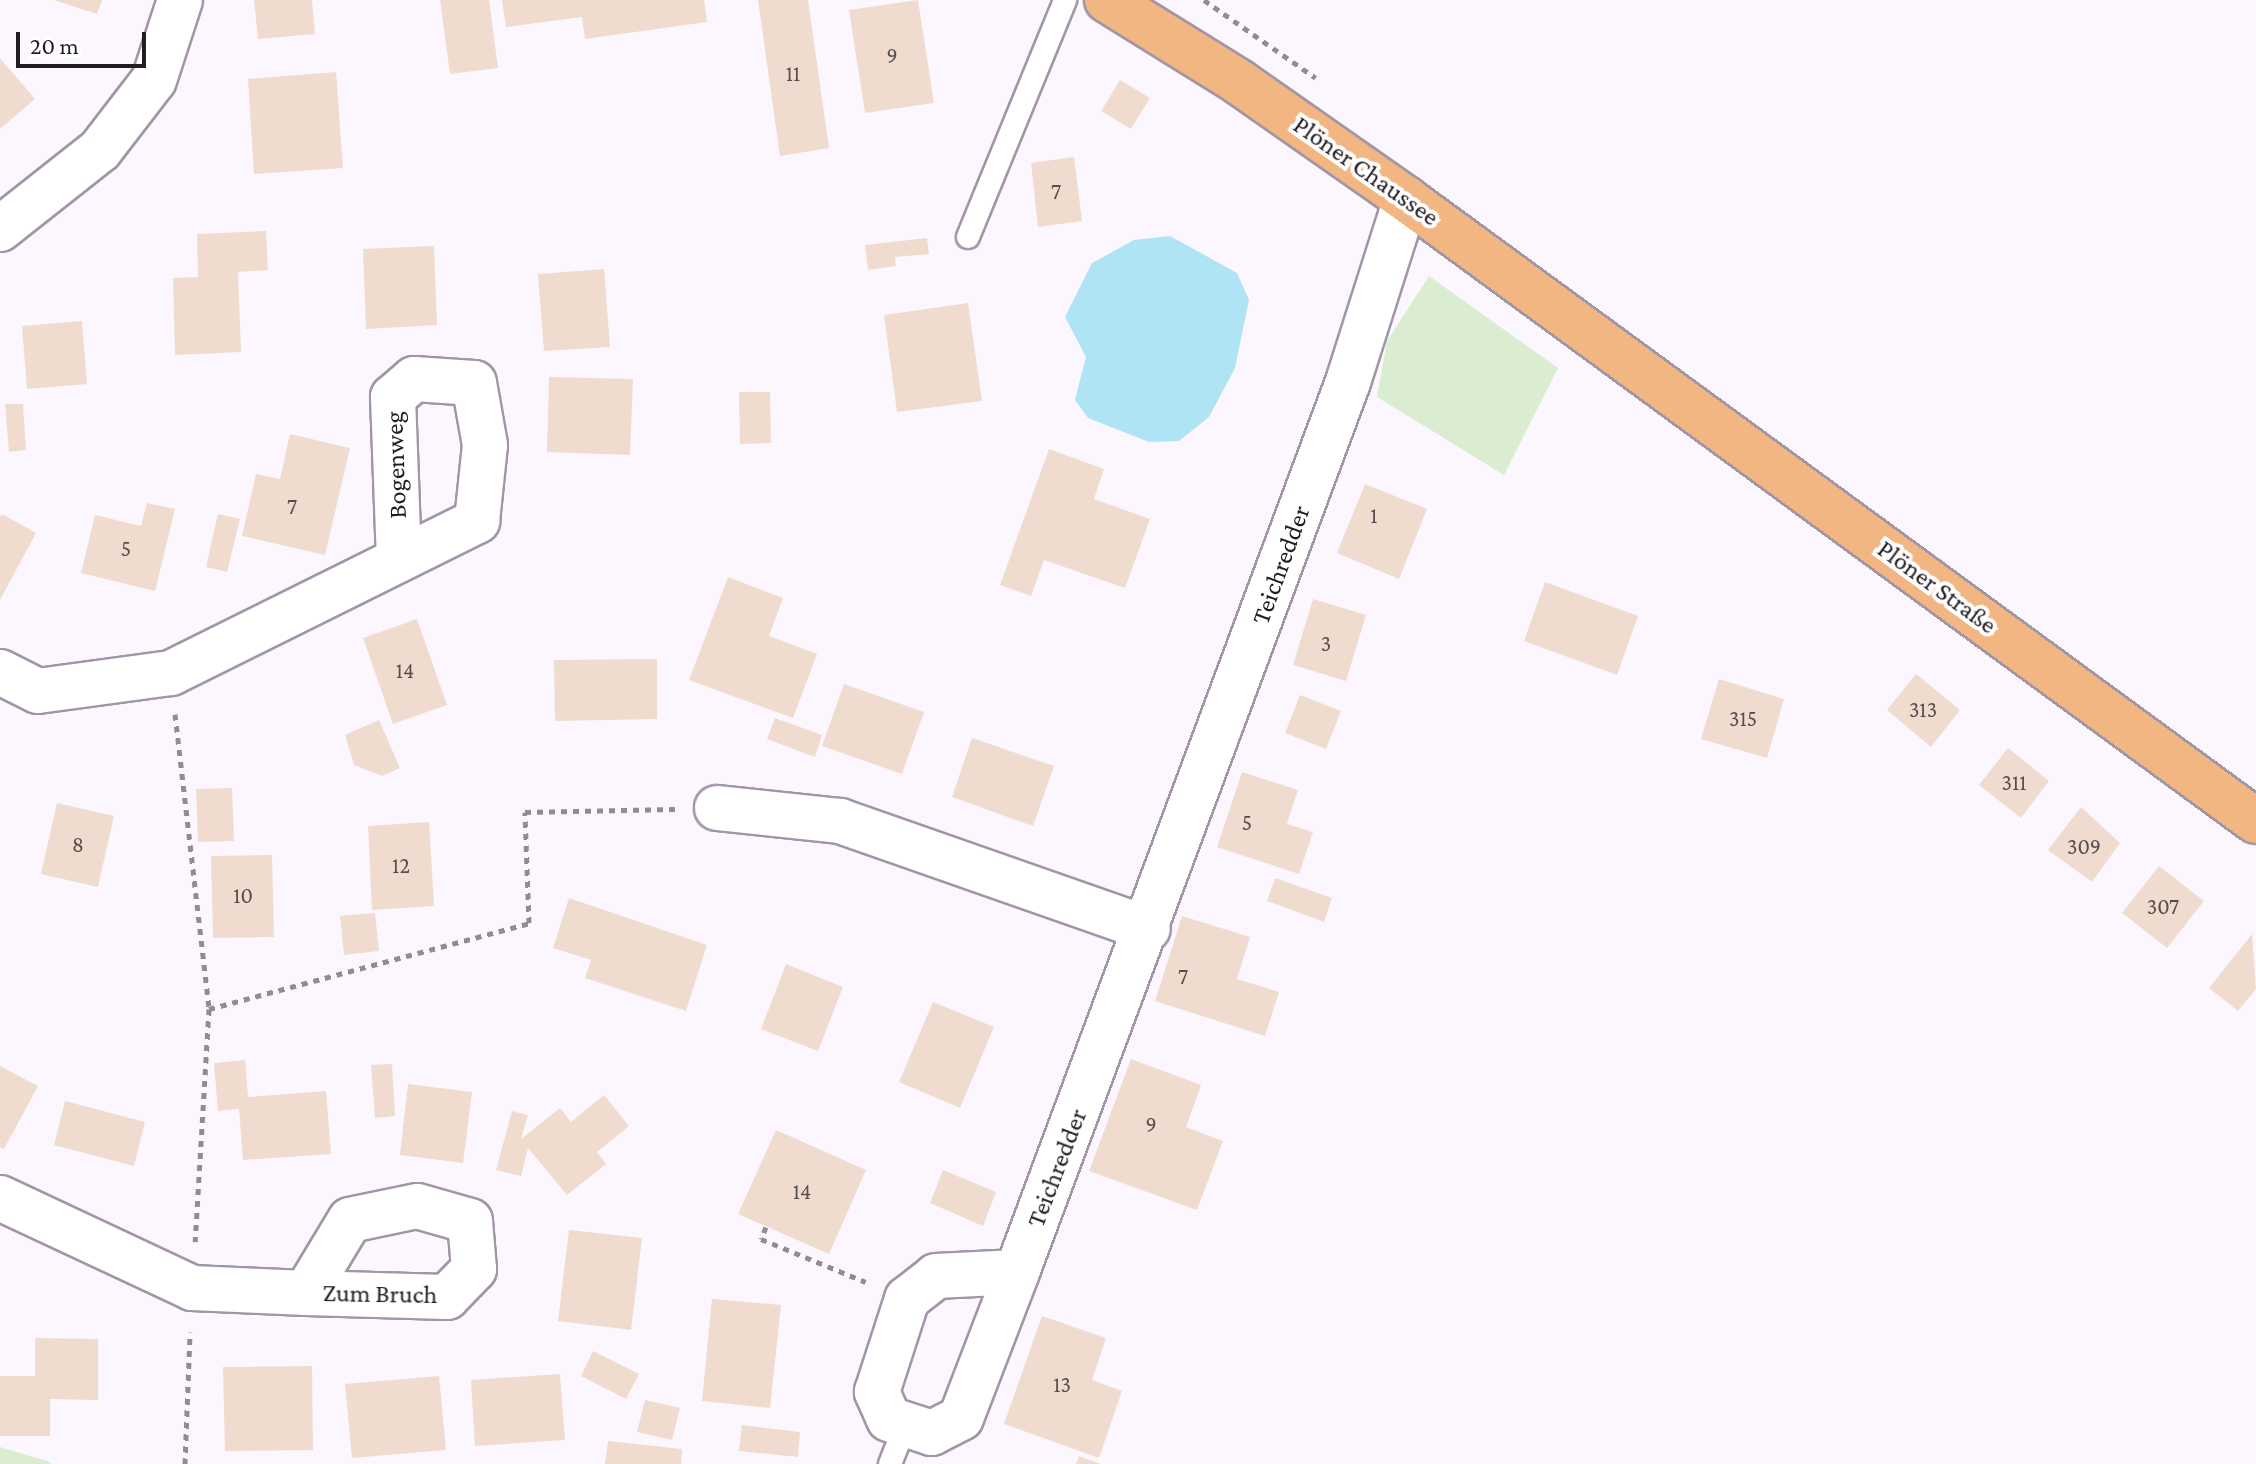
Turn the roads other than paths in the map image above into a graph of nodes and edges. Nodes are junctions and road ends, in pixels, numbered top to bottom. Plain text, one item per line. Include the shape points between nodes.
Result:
1 (180, 0) edge
2 (1065, 0) edge
3 (1107, 0) edge
4 (1406, 199) junction
5 (0, 229) edge
6 (968, 237) dead end
7 (1618, 354) joint
8 (399, 558) dead end
9 (0, 672) edge
10 (717, 808) road end
11 (2256, 821) edge
12 (1148, 929) junction
13 (0, 1198) edge
14 (1017, 1272) junction
15 (306, 1293) dead end
16 (897, 1445) edge

1 - 5 street via 154,80 100,150
2 - 6 lane
3 - 4 main road, Plöner Chaussee via 1239,82
4 - 7 main road, Plöner Chaussee
4 - 12 street, Teichredder via 1348,382
7 - 11 main road, Plöner Straße
8 - 9 street, Bogenweg via 171,673 38,691
10 - 12 street via 840,821
12 - 14 street, Teichredder
13 - 15 street, Zum Bruch via 192,1288
14 - 16 street, Teichredder via 961,1418
14 - 16 street, Teichredder via 936,1276 907,1299 877,1392

